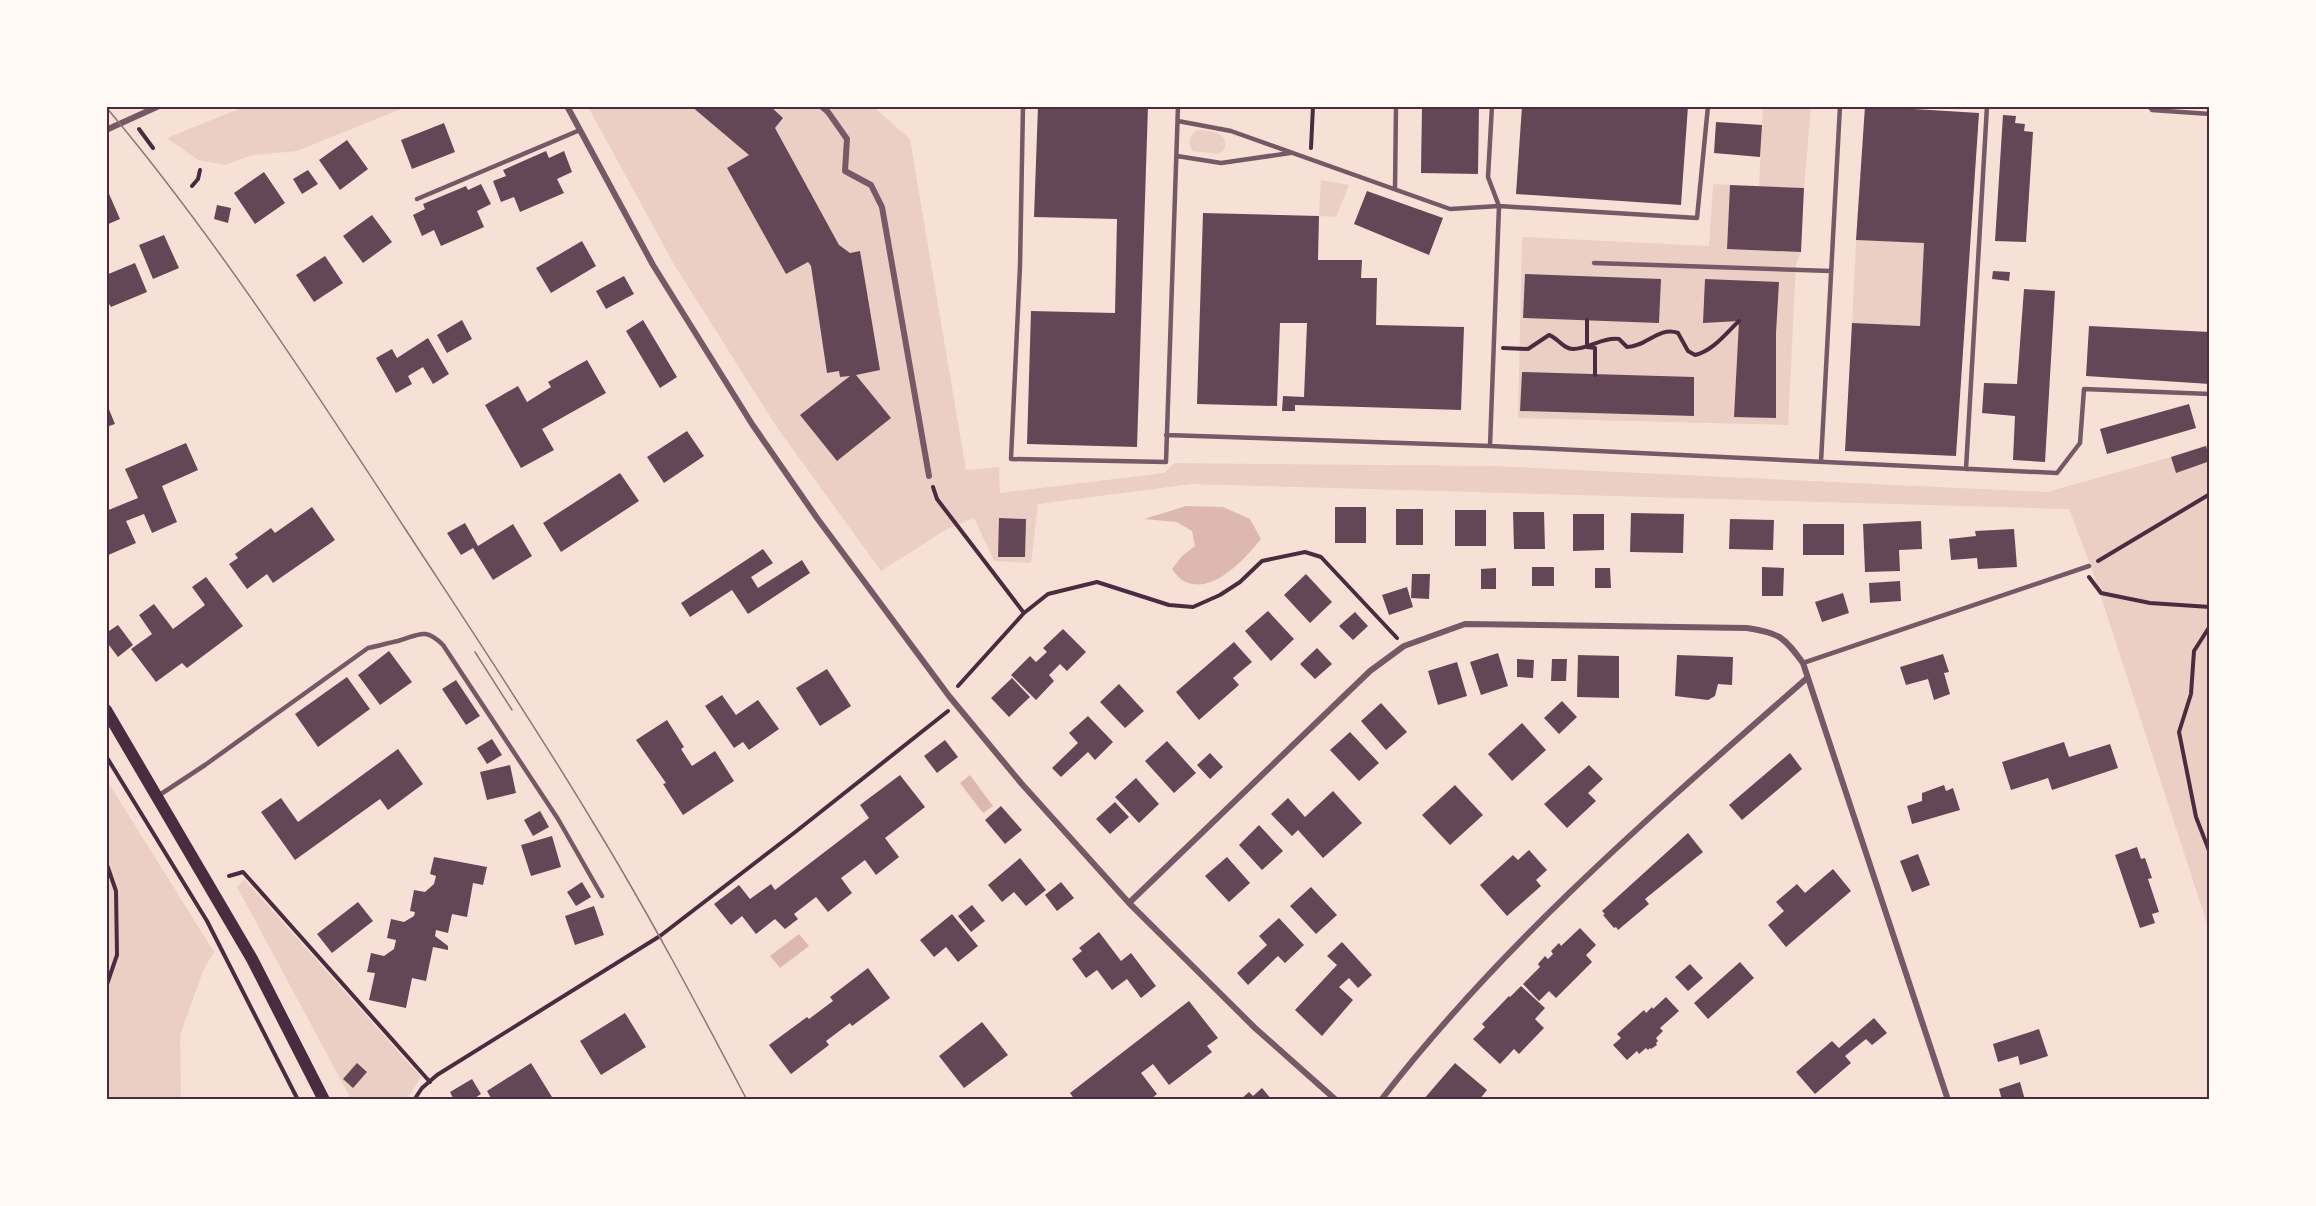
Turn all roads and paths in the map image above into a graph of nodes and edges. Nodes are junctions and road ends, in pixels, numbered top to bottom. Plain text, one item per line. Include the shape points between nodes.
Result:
1 (159, 106) edge
2 (567, 106) edge
3 (821, 106) edge
4 (1023, 106) edge
5 (1178, 106) edge
6 (1313, 106) edge
7 (1396, 106) edge
8 (1492, 106) edge
9 (1708, 106) edge
10 (1840, 106) edge
11 (1987, 106) edge
12 (2149, 106) edge
13 (2210, 114) edge
14 (131, 119) junction
15 (1178, 121) junction
16 (106, 130) edge
17 (580, 130) junction
18 (153, 148) dead end
19 (1294, 153) junction
20 (1177, 156) junction
21 (1310, 159) junction
22 (200, 170) dead end
23 (192, 186) dead end
24 (1395, 189) junction
25 (417, 199) dead end
26 (1499, 206) junction
27 (1594, 263) dead end
28 (1831, 271) junction
29 (1587, 320) dead end
30 (1739, 321) dead end
31 (1587, 347) junction
32 (1494, 348) junction
33 (1595, 375) dead end
34 (2210, 394) edge
35 (1166, 435) junction
36 (1490, 446) junction
37 (1821, 462) junction
38 (1966, 469) junction
39 (929, 476) joint
40 (2210, 494) edge
41 (2089, 566) joint
42 (2083, 570) junction
43 (2210, 607) edge
44 (1024, 613) junction
45 (2210, 626) edge
46 (1404, 646) junction
47 (1803, 663) junction
48 (1808, 678) junction
49 (949, 696) junction
50 (956, 705) junction
51 (106, 710) edge
52 (106, 756) edge
53 (158, 796) junction
54 (2210, 853) edge
55 (106, 862) edge
56 (229, 876) dead end
57 (602, 896) dead end
58 (1129, 903) junction
59 (106, 987) edge
60 (430, 1082) junction
61 (298, 1100) edge
62 (324, 1100) edge
63 (414, 1100) edge
64 (1336, 1100) edge
65 (1381, 1100) edge
66 (1948, 1100) edge

1 - 14 street
2 - 17 street
3 - 39 street via 847,139 845,171 871,185 882,207
4 - 35 lane via 1011,459 1166,462
5 - 15 lane
6 - 21 path
7 - 24 lane
8 - 26 lane via 1488,177
9 - 26 lane via 1697,218
10 - 28 lane
11 - 38 lane
12 - 13 lane via 2152,110
14 - 16 street
14 - 18 path
15 - 19 lane via 1231,131
15 - 20 lane
17 - 25 lane
17 - 49 street via 653,265 752,424
19 - 20 lane via 1221,163
19 - 21 lane
20 - 35 lane
21 - 24 lane
22 - 23 path
24 - 26 lane via 1450,208
26 - 32 lane
27 - 28 lane
28 - 37 lane
29 - 31 path
30 - 31 path via 1711,348 1695,355 1671,330 1635,347 1611,338
31 - 32 path via 1565,348 1549,335 1528,349
31 - 33 path via 1595,348
32 - 36 lane
34 - 38 lane via 2084,389 2080,443 2057,473
35 - 36 lane
36 - 37 lane
37 - 38 lane
39 - 44 path via 938,499
40 - 41 path
41 - 42 lane
42 - 43 path via 2101,593 2150,603
42 - 47 lane
44 - 46 path via 1048,594 1097,582 1170,605 1193,607 1220,596 1262,561 1305,552 1321,557
44 - 49 path
45 - 54 path via 2194,651 2191,694 2179,732 2196,817
46 - 47 street via 1465,624 1747,628 1767,631 1786,640
46 - 58 street via 1370,671
47 - 48 street
48 - 65 street via 1657,810 1522,938
48 - 66 street
49 - 50 street
50 - 58 street
50 - 60 path via 660,936
51 - 53 main road
52 - 61 path via 207,921
53 - 57 lane via 368,648 417,633 434,636 558,819
53 - 62 main road via 252,959
55 - 59 path via 116,891 117,955
56 - 60 path via 243,872
58 - 64 street via 1255,1028
60 - 63 path

